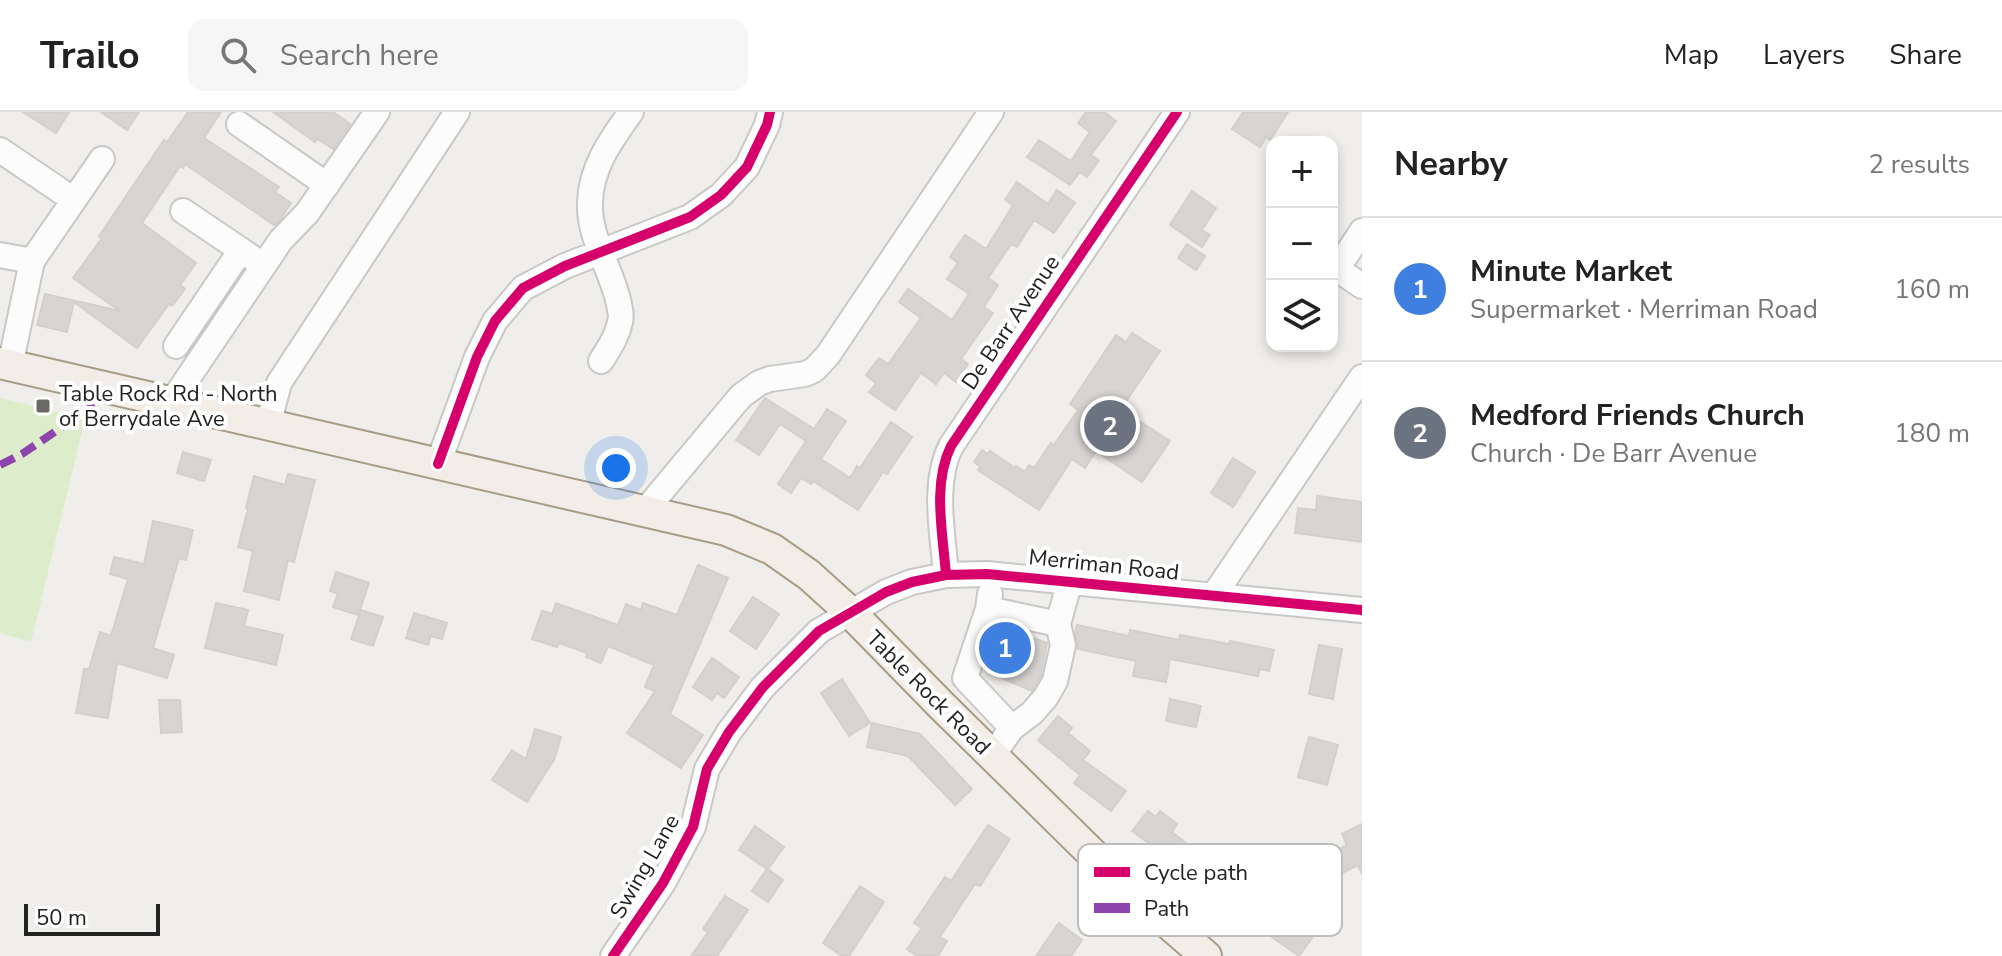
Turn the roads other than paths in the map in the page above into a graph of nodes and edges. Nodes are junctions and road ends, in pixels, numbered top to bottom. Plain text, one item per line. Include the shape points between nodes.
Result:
1 (377, 112) edge
2 (457, 112) edge
3 (631, 112) edge
4 (770, 112) edge
5 (991, 112) edge
6 (1177, 112) edge
7 (239, 124) dead end
8 (0, 150) edge
9 (102, 159) dead end
10 (327, 185) junction
11 (74, 200) junction
12 (183, 211) dead end
13 (1362, 231) edge
14 (241, 250) junction
15 (602, 252) junction
16 (0, 255) edge
17 (32, 261) junction
18 (264, 265) junction
19 (1362, 286) edge
20 (207, 300) junction
21 (230, 315) junction
22 (176, 346) dead end
23 (601, 361) dead end
24 (5, 364) edge
25 (1362, 377) edge
26 (171, 403) junction
27 (268, 425) junction
28 (438, 464) junction
29 (644, 512) junction
30 (946, 575) junction
31 (992, 575) junction
32 (1070, 581) junction
33 (1214, 595) junction
34 (988, 609) junction
35 (1362, 610) edge
36 (851, 613) junction
37 (1058, 624) junction
38 (965, 678) junction
39 (941, 705) junction
40 (1012, 728) junction
41 (992, 756) junction
42 (1082, 844) edge
43 (1183, 936) edge
44 (613, 956) edge
45 (1206, 956) edge

1 - 10 street
2 - 27 street via 279,383
3 - 15 street via 594,175 589,203
4 - 15 street via 747,167 721,195 690,217
5 - 29 street via 828,355 814,370 770,379 741,396
6 - 30 street, De Barr Avenue via 945,458 941,500
7 - 10 street
8 - 11 street
9 - 11 street
10 - 18 street
11 - 17 street
12 - 14 street
13 - 19 street via 1337,269
14 - 18 street
14 - 20 street
15 - 23 street via 622,318
15 - 28 street via 523,288 495,321
16 - 17 street
17 - 24 street
18 - 21 street
20 - 21 street
20 - 22 street
21 - 26 street
24 - 26 main road, Table Rock Road
25 - 33 street
26 - 27 main road, Table Rock Road
27 - 28 main road, Table Rock Road
28 - 29 main road, Table Rock Road
29 - 36 main road, Table Rock Road via 726,530 772,549
30 - 31 street, Merriman Road
30 - 36 street, Merriman Road via 886,592
31 - 32 street, Merriman Road
31 - 34 street
32 - 33 street, Merriman Road
32 - 37 street
33 - 35 street, Merriman Road
34 - 37 street
34 - 38 street
36 - 39 main road, Table Rock Road
36 - 44 street, Swing Lane via 819,631 798,651 729,732 707,769 693,827 663,883
37 - 40 street via 1063,645 1055,681 1032,713
38 - 39 street
38 - 40 street
39 - 41 main road, Table Rock Road
40 - 41 street
41 - 42 main road, Table Rock Road
43 - 45 main road, Table Rock Road

